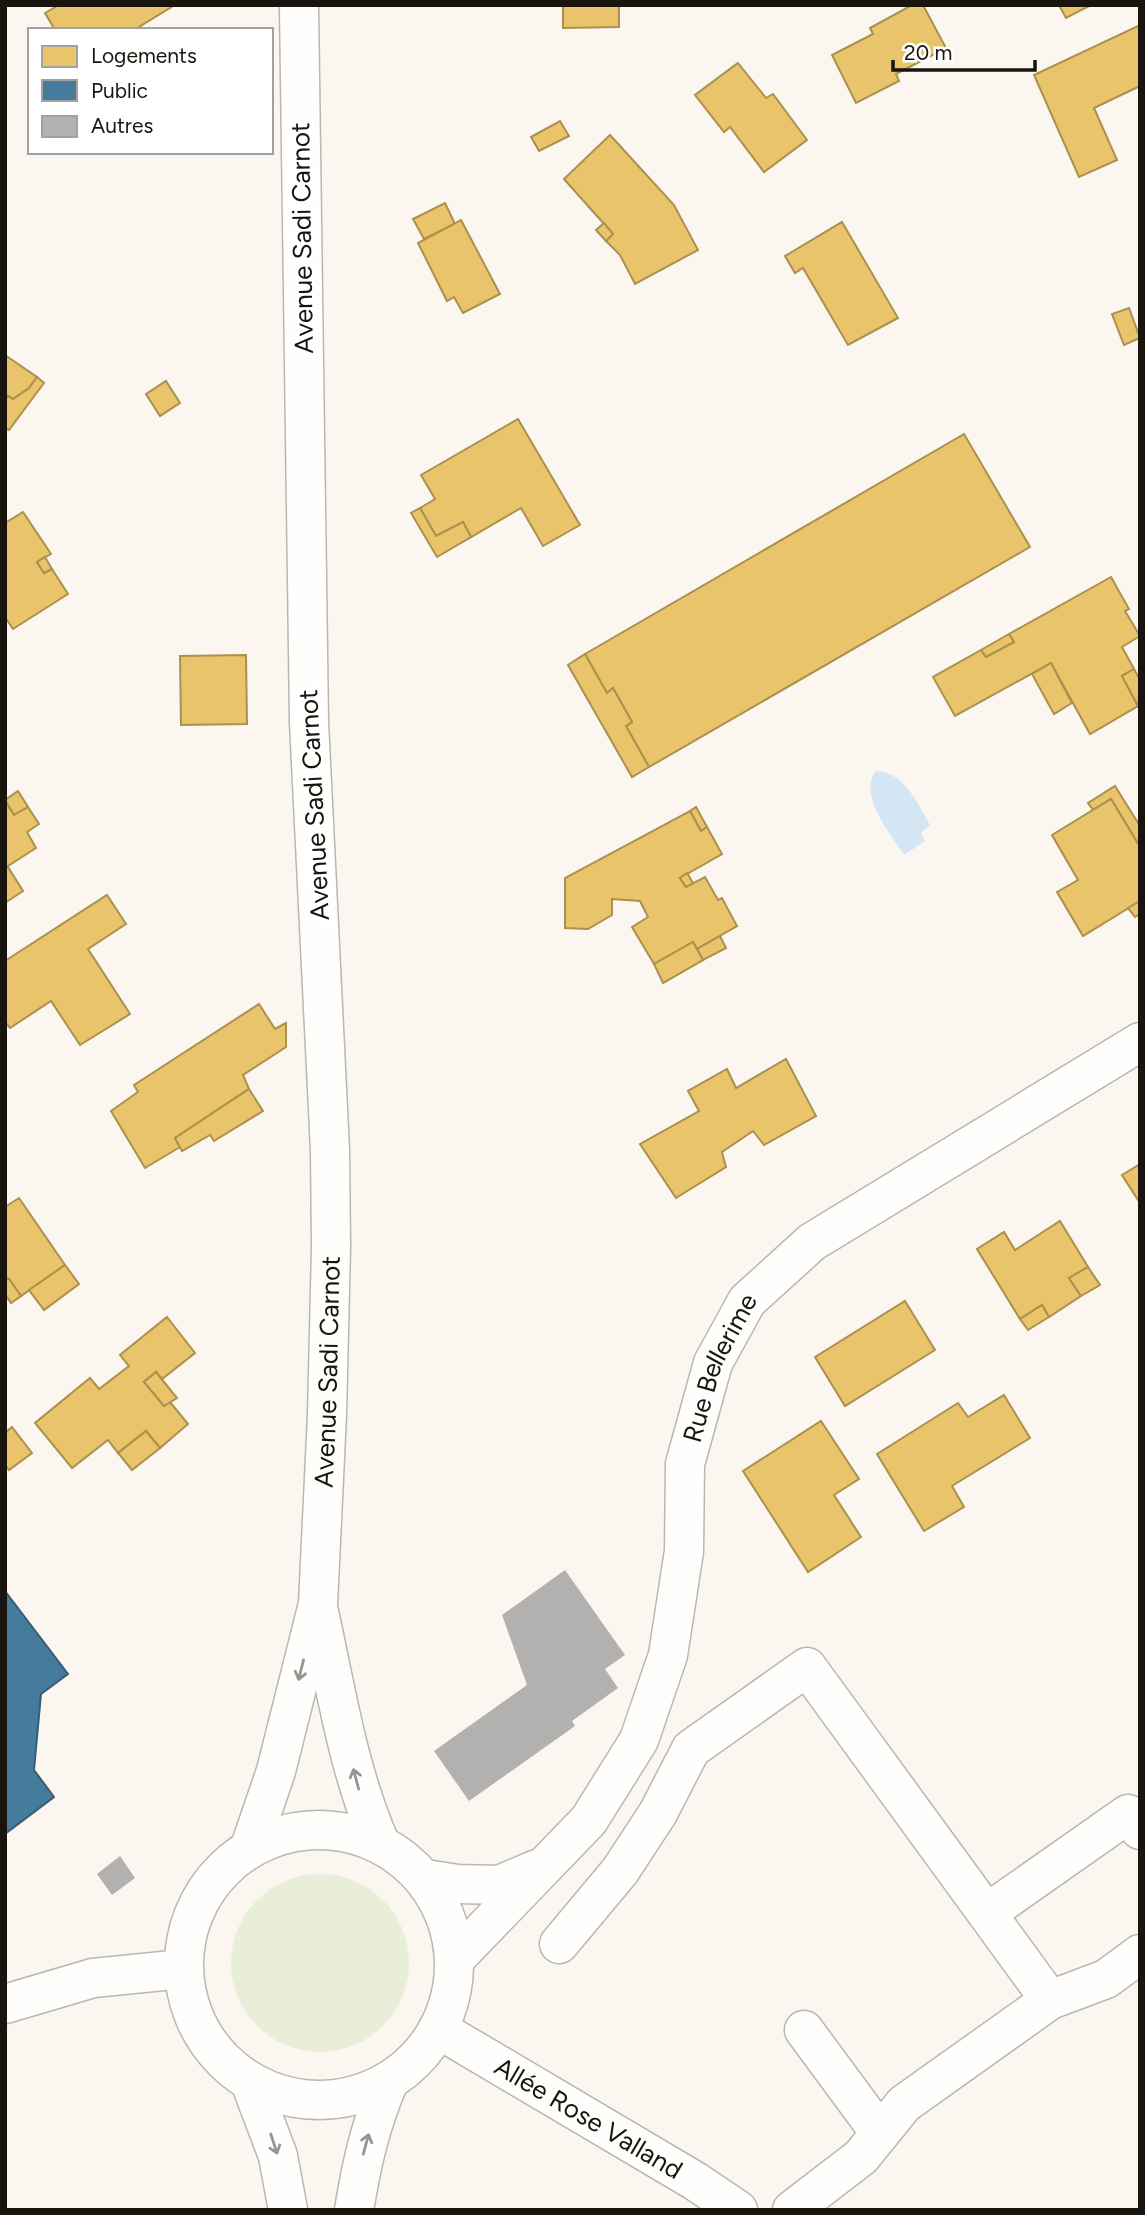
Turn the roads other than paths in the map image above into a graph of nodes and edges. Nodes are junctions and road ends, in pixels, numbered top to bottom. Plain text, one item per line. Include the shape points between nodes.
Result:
1 (299, 5) edge
2 (1140, 1042) edge
3 (318, 1604) junction
4 (1140, 1830) edge
5 (380, 1843) junction
6 (250, 1847) junction
7 (542, 1867) junction
8 (425, 1879) junction
9 (987, 1913) junction
10 (559, 1944) dead end
11 (1140, 1954) edge
12 (454, 1959) junction
13 (183, 1969) junction
14 (1050, 2000) junction
15 (5, 2004) edge
16 (438, 2029) junction
17 (804, 2030) dead end
18 (389, 2081) junction
19 (250, 2082) junction
20 (880, 2133) junction
21 (288, 2210) edge
22 (354, 2210) edge
23 (738, 2210) edge
24 (792, 2210) edge

1 - 3 street, Avenue Sadi Carnot via 309,722 331,1164
2 - 7 street, Rue Bellerime via 812,1242 747,1301 713,1363 685,1464 684,1551 668,1655 639,1740 589,1820
5 -> 3 street, Avenue Sadi Carnot via 354,1768
3 -> 6 street, Avenue Sadi Carnot via 276,1771
4 - 9 street via 1128,1814
5 - 6 street via 348,1831 314,1828 281,1834
5 - 8 street
6 - 13 street via 221,1870 200,1899 187,1933
7 - 8 street, Rue Bellerime via 499,1885
7 - 12 street, Rue Bellerime
8 - 12 street via 447,1916
9 - 10 street via 807,1667 691,1749 658,1813 620,1871
9 - 14 street
11 - 14 street via 1106,1979
12 - 16 street via 451,1995
13 - 15 street via 93,1978
13 - 19 street via 188,2003 202,2034 223,2062
14 - 20 street via 904,2104
16 - 18 street via 417,2059
16 - 23 street, Allée Rose Valland
17 - 20 street
18 - 19 street via 355,2096 320,2101 284,2096
22 -> 18 street via 363,2156
19 -> 21 street via 278,2156
20 - 24 street via 861,2157

